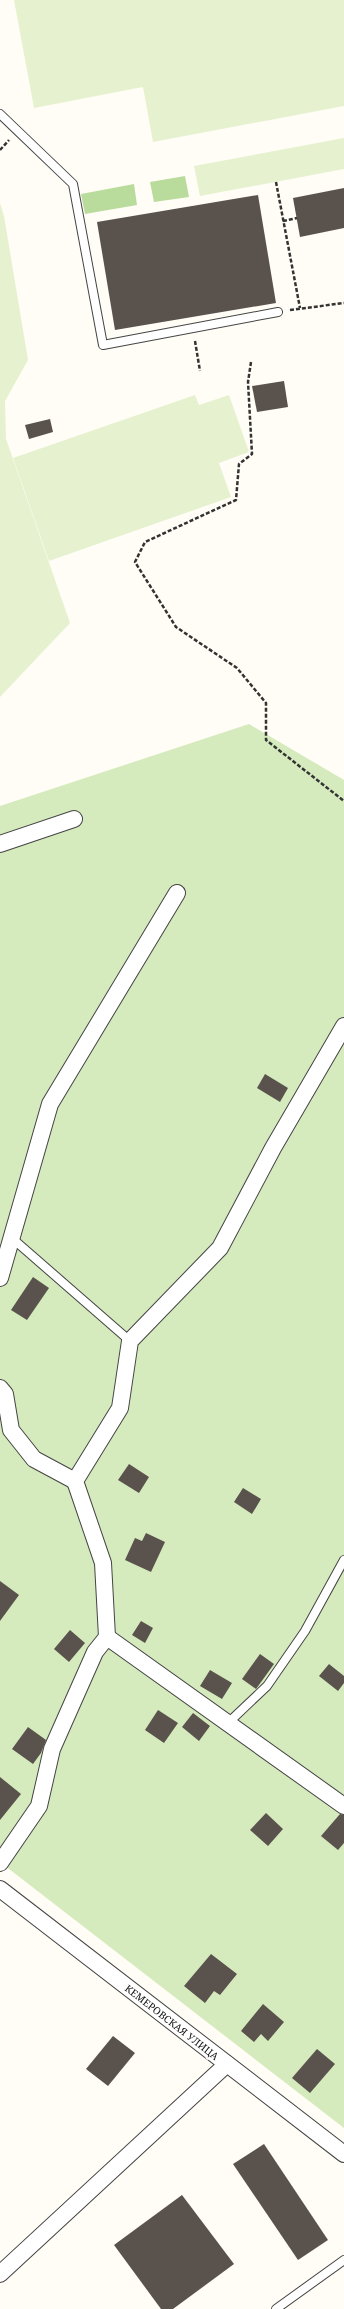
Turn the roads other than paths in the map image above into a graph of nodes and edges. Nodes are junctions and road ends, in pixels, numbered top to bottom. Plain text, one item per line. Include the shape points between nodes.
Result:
1 (0, 114) edge
2 (278, 312) road end
3 (74, 819) dead end
4 (0, 844) edge
5 (177, 892) dead end
6 (344, 1026) edge
7 (13, 1239) junction
8 (0, 1278) edge
9 (130, 1342) junction
10 (0, 1388) edge
11 (75, 1481) junction
12 (344, 1560) edge
13 (107, 1637) junction
14 (228, 1723) junction
15 (344, 1806) edge
16 (0, 1863) edge
17 (0, 1889) edge
18 (227, 2064) junction
19 (344, 2154) edge
20 (344, 2260) edge
21 (0, 2274) edge
22 (276, 2309) edge

1 - 2 lane via 73,184 103,345
3 - 4 street
5 - 7 street via 50,1104
6 - 9 street via 272,1148 220,1248
7 - 8 street
7 - 9 lane
9 - 11 street via 120,1408
10 - 11 street via 5,1394 11,1430 34,1459
11 - 13 street via 103,1563
12 - 14 lane via 305,1631 267,1686
13 - 14 street
13 - 16 street via 95,1652 52,1749 39,1806
14 - 15 street
17 - 18 street, КЕМЕРОВСКАЯ УЛИЦА
18 - 19 street, КЕМЕРОВСКАЯ УЛИЦА
18 - 21 street
20 - 22 lane

